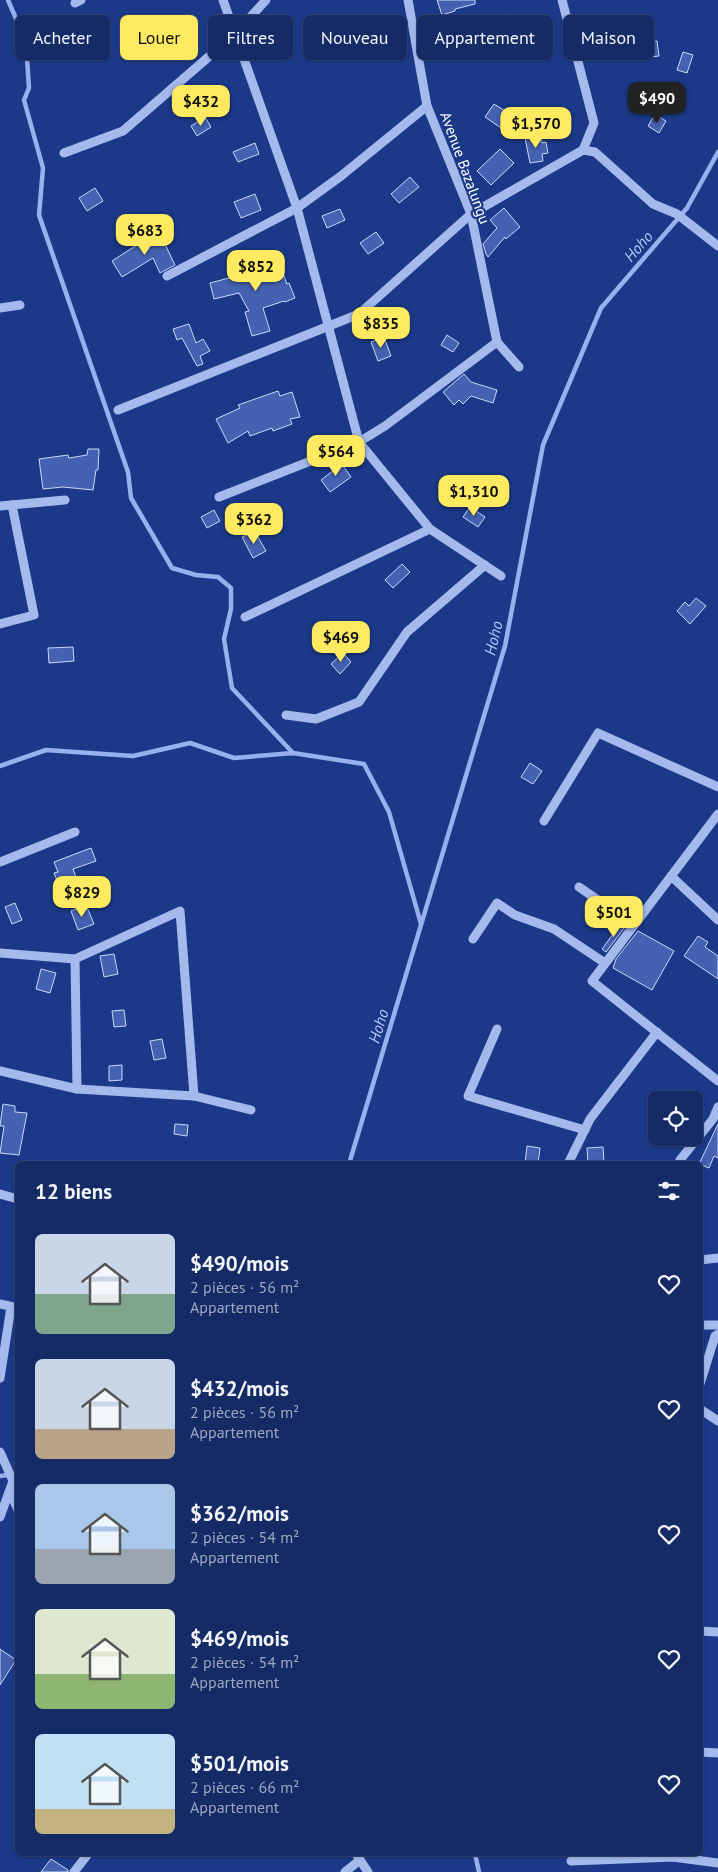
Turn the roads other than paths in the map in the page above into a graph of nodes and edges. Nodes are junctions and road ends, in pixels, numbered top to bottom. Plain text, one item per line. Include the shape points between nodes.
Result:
1 (223, 0) edge
2 (266, 0) edge
3 (408, 0) edge
4 (562, 0) edge
5 (229, 15) edge
6 (253, 15) edge
7 (208, 58) edge
8 (245, 60) edge
9 (427, 106) junction
10 (583, 150) junction
11 (64, 153) dead end
12 (297, 208) junction
13 (471, 214) junction
14 (718, 246) edge
15 (167, 276) dead end
16 (20, 306) dead end
17 (0, 308) edge
18 (328, 327) junction
19 (498, 342) junction
20 (519, 367) dead end
21 (118, 410) dead end
22 (358, 442) junction
23 (219, 496) dead end
24 (65, 500) dead end
25 (12, 505) junction
26 (0, 506) edge
27 (430, 528) junction
28 (485, 565) junction
29 (501, 576) dead end
30 (245, 617) dead end
31 (0, 624) edge
32 (286, 715) dead end
33 (718, 787) edge
34 (718, 814) edge
35 (544, 821) dead end
36 (74, 832) dead end
37 (0, 862) edge
38 (671, 876) junction
39 (579, 887) dead end
40 (718, 920) edge
41 (634, 925) junction
42 (473, 939) dead end
43 (0, 953) edge
44 (74, 959) junction
45 (605, 963) junction
46 (496, 1029) dead end
47 (657, 1032) junction
48 (0, 1071) edge
49 (718, 1081) edge
50 (77, 1089) junction
51 (194, 1096) junction
52 (718, 1107) edge
53 (250, 1110) dead end
54 (715, 1121) edge
55 (585, 1130) junction
56 (570, 1161) edge
57 (680, 1161) edge
58 (0, 1194) edge
59 (15, 1198) edge
60 (718, 1258) edge
61 (703, 1260) edge
62 (0, 1304) edge
63 (14, 1307) edge
64 (703, 1324) edge
65 (718, 1325) edge
66 (718, 1334) edge
67 (703, 1374) edge
68 (0, 1378) edge
69 (703, 1411) edge
70 (718, 1421) edge
71 (0, 1452) edge
72 (10, 1492) junction
73 (15, 1503) edge
74 (0, 1517) edge
75 (703, 1631) edge
76 (718, 1632) edge
77 (703, 1752) edge
78 (718, 1753) edge
79 (86, 1856) edge
80 (358, 1857) edge
81 (572, 1861) dead end
82 (718, 1863) edge
83 (74, 1872) edge
84 (345, 1872) edge
85 (368, 1872) edge

1 - 5 street
2 - 6 street
3 - 9 street, Avenue Bazalungu
4 - 10 street via 594,124
7 - 11 street via 123,131
8 - 12 street
9 - 12 street
9 - 13 street, Avenue Bazalungu
10 - 13 street
10 - 14 street via 595,152 653,204 687,220
12 - 15 street
12 - 18 street
13 - 18 street via 359,314
13 - 19 street, Avenue Bazalungu
16 - 17 street
18 - 21 street
18 - 22 street
19 - 20 street, Avenue Bazalungu
19 - 22 street via 385,426
22 - 23 street
22 - 27 street
24 - 25 street
25 - 26 street
25 - 31 street via 34,615
27 - 28 street
27 - 30 street
28 - 29 street
28 - 32 street via 407,632 359,702 316,719
33 - 35 street via 598,733
34 - 38 street
36 - 37 street
38 - 40 street
38 - 41 street
39 - 41 street
41 - 45 street
42 - 45 street via 497,902 515,915 554,929
43 - 44 street
44 - 50 street
44 - 51 street via 180,911
45 - 47 street via 592,981
46 - 55 street via 468,1096
47 - 49 street
47 - 55 street via 590,1118
48 - 50 street
50 - 51 street
51 - 53 street
52 - 54 street
54 - 57 street
55 - 56 street
58 - 59 street
60 - 61 street
62 - 63 street
63 - 68 street
64 - 65 street
66 - 67 street
69 - 70 street
71 - 72 street via 12,1481
72 - 73 street
72 - 74 street
75 - 76 street
77 - 78 street
79 - 83 street
80 - 84 street
80 - 85 street
81 - 82 street via 673,1857

